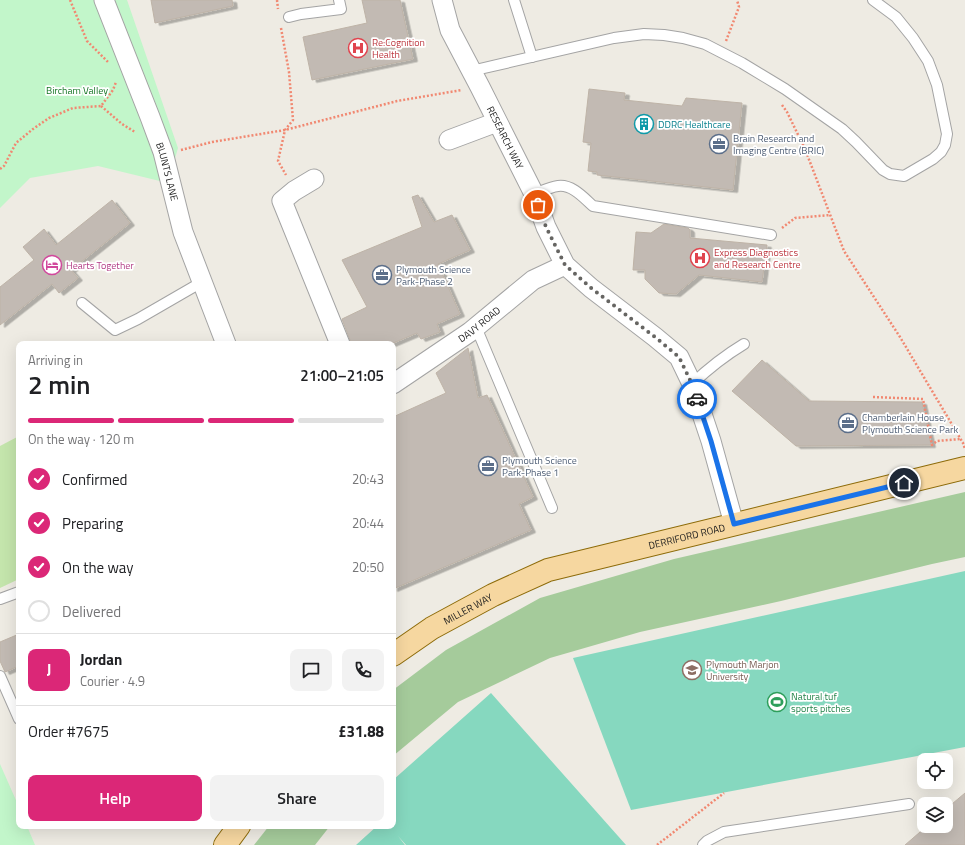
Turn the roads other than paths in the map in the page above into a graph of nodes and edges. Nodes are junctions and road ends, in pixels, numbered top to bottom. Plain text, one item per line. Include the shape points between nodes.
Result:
1 (104, 0) edge
2 (339, 0) edge
3 (442, 0) edge
4 (514, 0) edge
5 (873, 0) edge
6 (289, 17) dead end
7 (532, 56) junction
8 (471, 70) junction
9 (497, 122) junction
10 (449, 140) dead end
11 (314, 179) dead end
12 (534, 194) junction
13 (771, 235) road end
14 (565, 265) junction
15 (202, 282) junction
16 (82, 303) dead end
17 (476, 327) junction
18 (225, 341) edge
19 (339, 341) edge
20 (744, 344) dead end
21 (396, 382) edge
22 (692, 384) junction
23 (965, 468) edge
24 (552, 508) dead end
25 (734, 524) junction
26 (548, 570) joint
27 (16, 593) edge
28 (0, 599) edge
29 (396, 653) edge
30 (0, 676) edge
31 (16, 711) edge
32 (909, 804) dead end
33 (238, 829) edge
34 (225, 845) edge
35 (703, 845) edge

1 - 15 street, BLUNTS LANE via 150,117 183,232
2 - 6 lane via 341,8
3 - 8 street, RESEARCH WAY via 450,30
4 - 7 lane
5 - 7 lane via 896,17 928,61 937,85 947,134 941,152 904,176 890,174 877,165 842,129 785,89 705,44 683,38 644,34
7 - 8 lane
8 - 9 street, RESEARCH WAY
9 - 10 street
9 - 12 street, RESEARCH WAY
11 - 19 street via 282,201
12 - 13 lane via 564,186 583,196 593,206
12 - 14 street, RESEARCH WAY via 546,227
14 - 17 street, DAVY ROAD via 534,280
14 - 22 street, RESEARCH WAY via 679,357
15 - 16 lane via 115,330
15 - 18 street, BLUNTS LANE
17 - 21 street, DAVY ROAD
17 - 24 lane
20 - 22 lane via 710,367
22 - 25 street, RESEARCH WAY
23 - 25 main road, DERRIFORD ROAD
25 - 26 main road, DERRIFORD ROAD
26 - 29 main road, MILLER WAY via 493,595 439,624
27 - 28 lane
30 - 31 lane
32 - 35 lane via 724,832
33 - 34 main road

